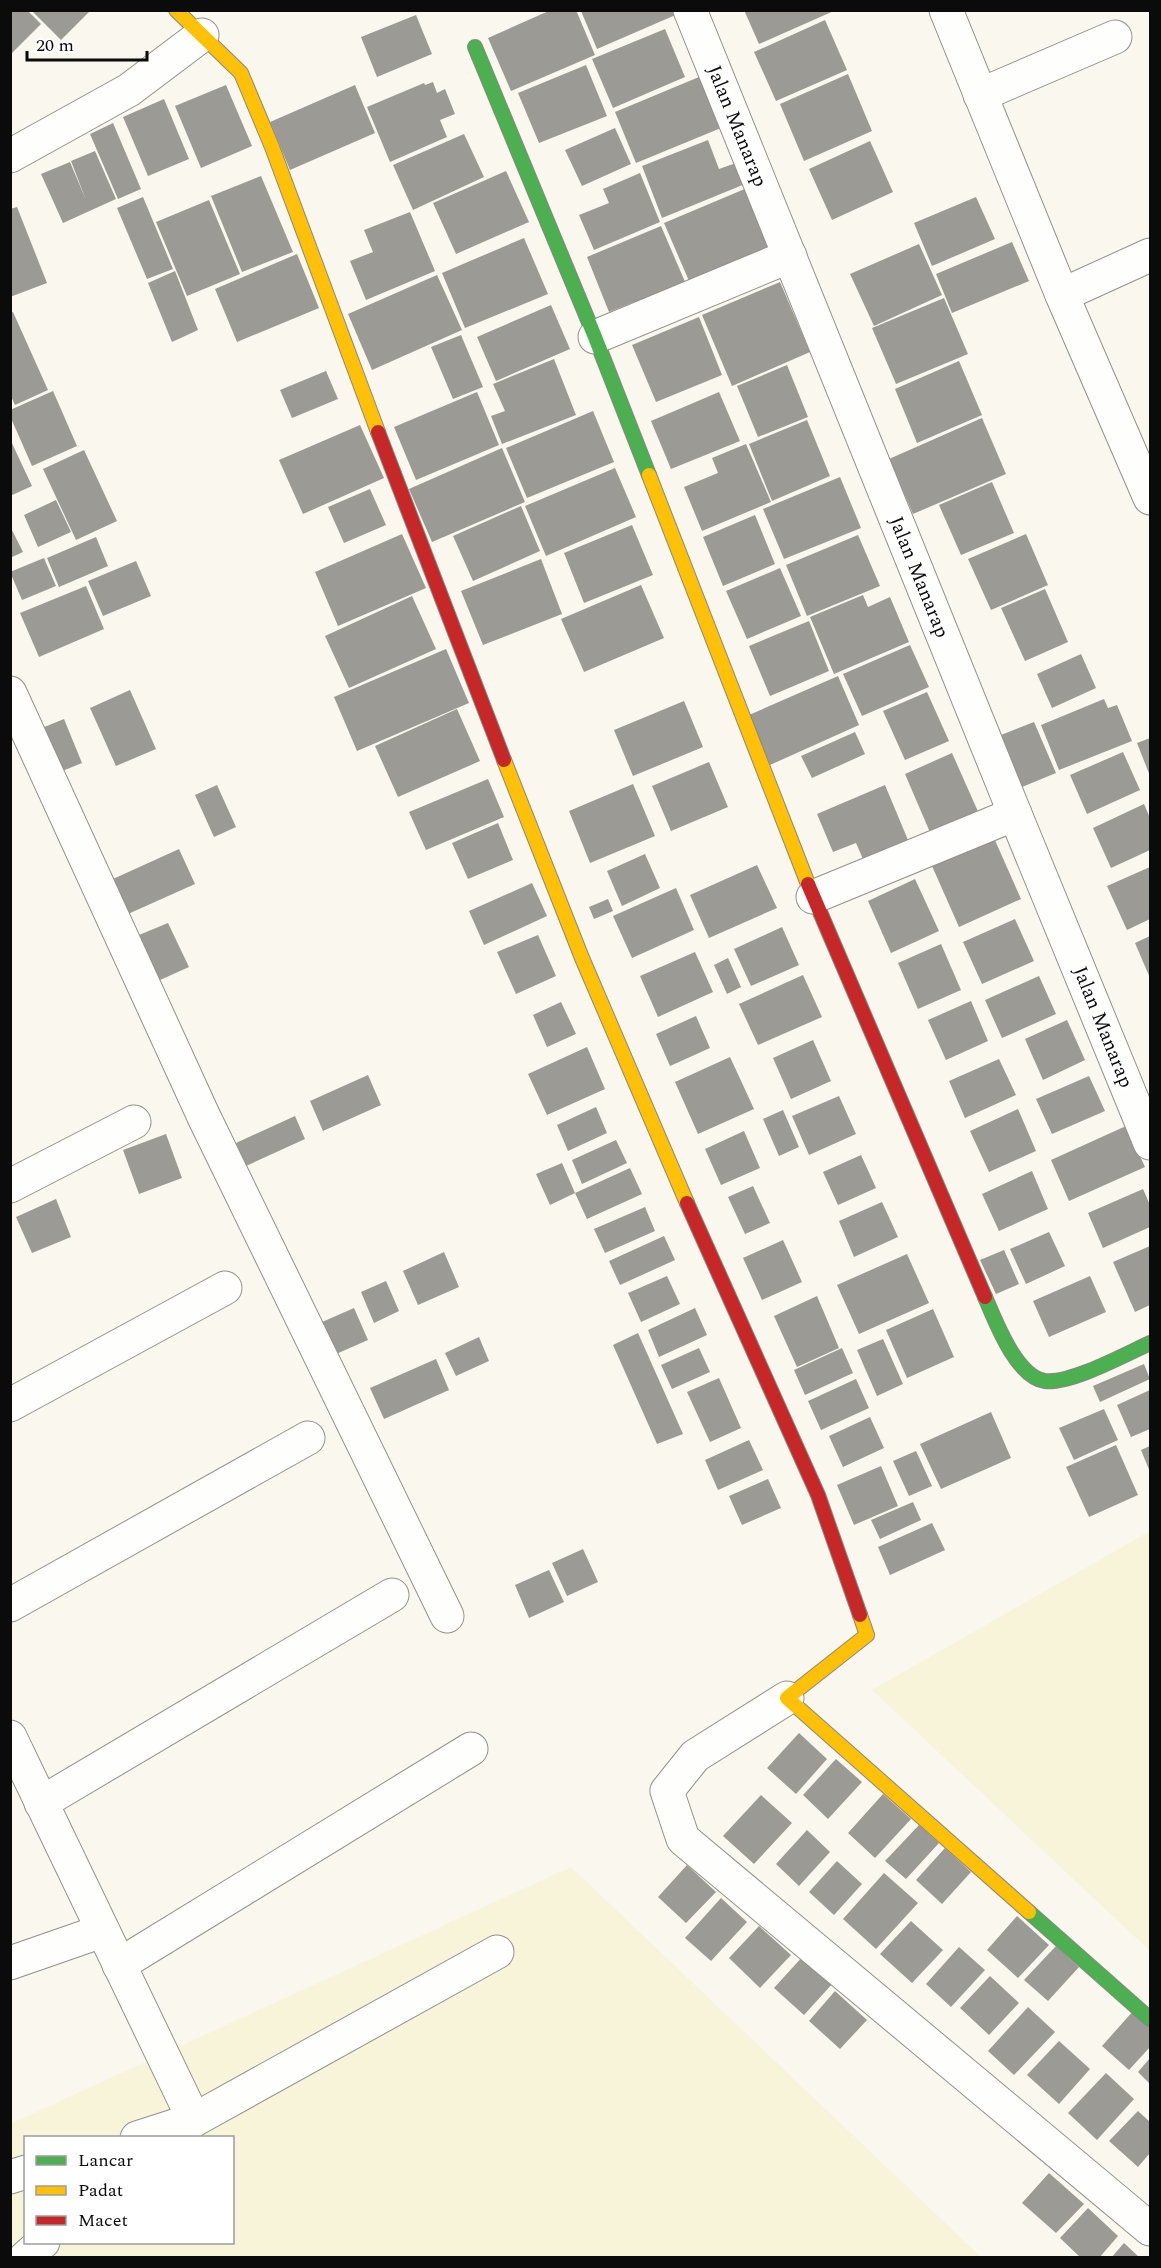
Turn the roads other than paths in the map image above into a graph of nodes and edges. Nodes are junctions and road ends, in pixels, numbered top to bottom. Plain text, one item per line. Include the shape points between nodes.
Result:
1 (176, 10) edge
2 (690, 10) edge
3 (946, 10) edge
4 (202, 35) junction
5 (1115, 37) dead end
6 (475, 48) dead end
7 (980, 95) junction
8 (10, 156) edge
9 (1150, 255) edge
10 (790, 256) junction
11 (1062, 295) junction
12 (595, 337) junction
13 (1149, 488) edge
14 (10, 693) edge
15 (1015, 814) junction
16 (813, 897) junction
17 (134, 1122) dead end
18 (1150, 1143) edge
19 (10, 1185) edge
20 (225, 1288) dead end
21 (1150, 1343) edge
22 (10, 1406) edge
23 (309, 1438) dead end
24 (392, 1595) dead end
25 (10, 1605) edge
26 (447, 1616) dead end
27 (787, 1698) junction
28 (10, 1737) edge
29 (471, 1749) dead end
30 (26, 1785) edge
31 (102, 1931) junction
32 (497, 1952) dead end
33 (10, 1963) edge
34 (119, 1965) junction
35 (1150, 2019) edge
36 (183, 2129) edge
37 (147, 2136) edge
38 (1150, 2229) edge
39 (41, 2244) edge
40 (25, 2258) edge

1 - 4 street
2 - 10 street, Jalan Manarap
3 - 7 street
4 - 8 street via 129,90
4 - 27 street via 241,73 582,958 818,1495 841,1560 867,1635
5 - 7 street
6 - 12 street
7 - 11 street
9 - 11 street
10 - 12 street
10 - 15 street, Jalan Manarap
11 - 13 street
12 - 16 street
14 - 26 street via 204,1117
15 - 16 street
15 - 18 street, Jalan Manarap
16 - 21 street via 1003,1339 1023,1366 1044,1381 1062,1380
17 - 19 street
20 - 22 street
23 - 25 street
24 - 30 street
27 - 35 street
27 - 38 street via 695,1756 667,1791 683,1839
28 - 30 street
29 - 34 street
30 - 31 street
31 - 33 street
31 - 34 street
32 - 36 street
34 - 36 street
36 - 37 street
39 - 40 street

